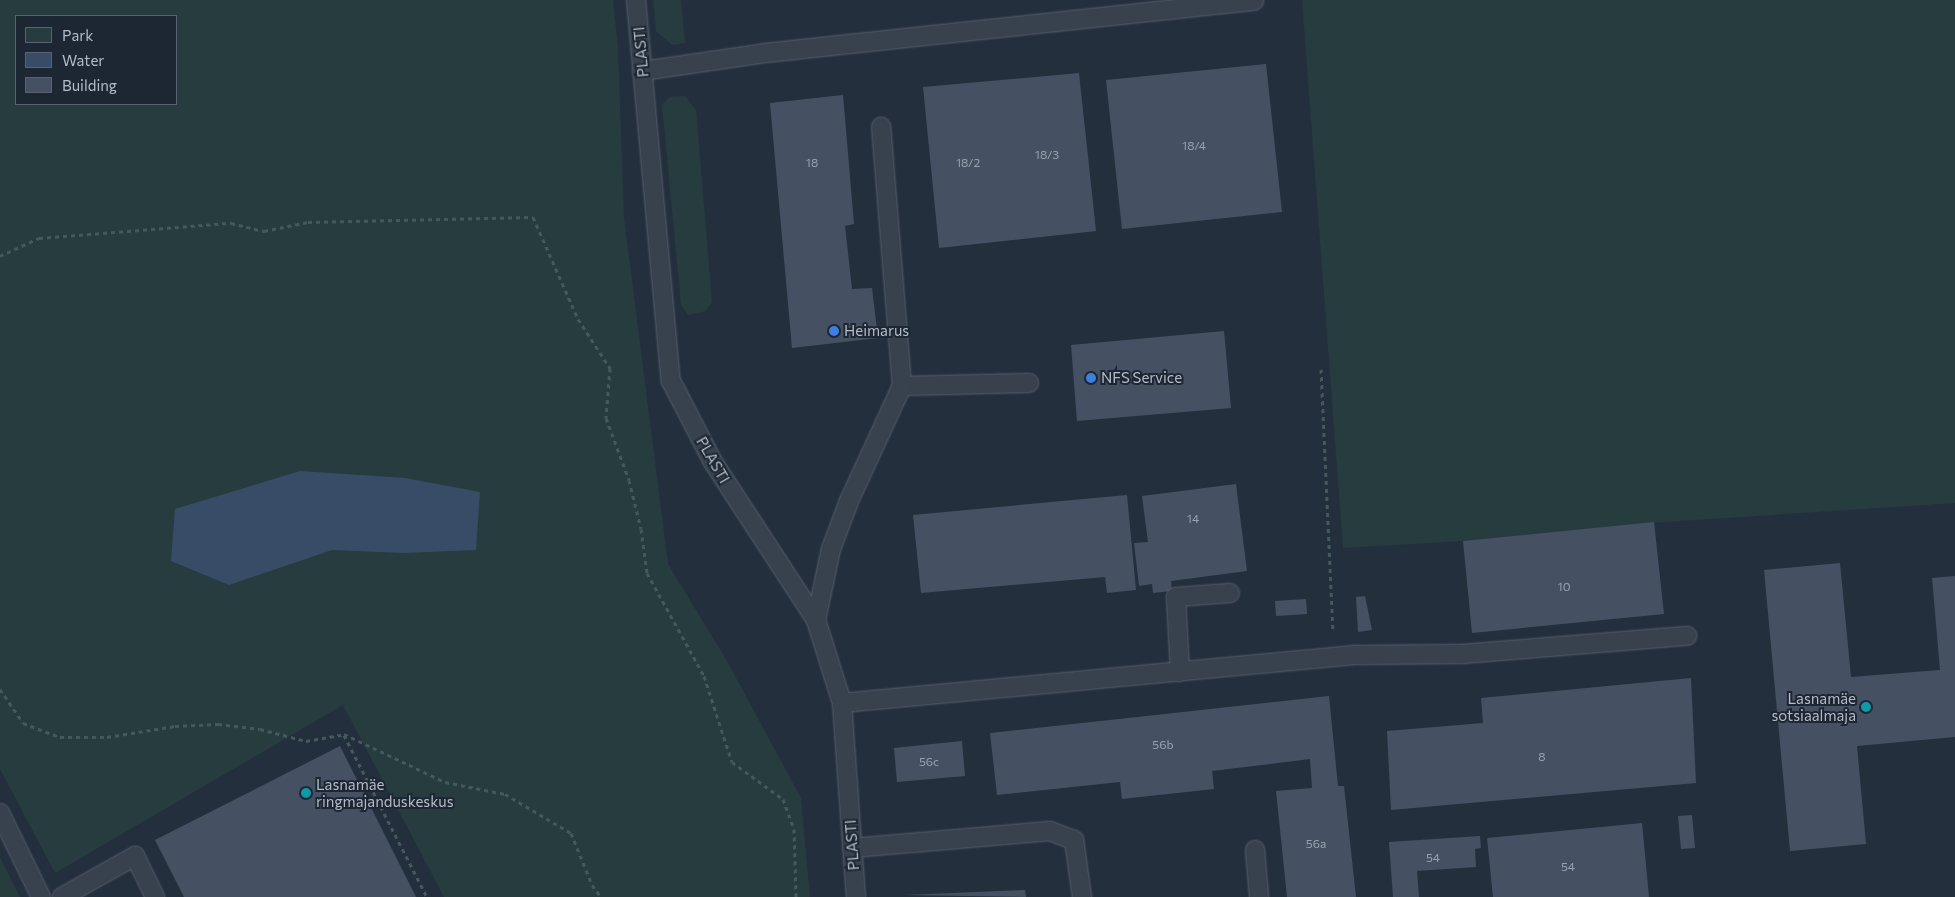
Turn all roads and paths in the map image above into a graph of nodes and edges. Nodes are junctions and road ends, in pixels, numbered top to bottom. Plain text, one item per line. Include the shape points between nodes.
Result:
1 (636, 0) edge
2 (1254, 0) edge
3 (642, 71) junction
4 (881, 127) dead end
5 (0, 256) edge
6 (1321, 369) dead end
7 (1029, 383) dead end
8 (902, 386) junction
9 (1230, 593) dead end
10 (816, 620) junction
11 (1687, 636) dead end
12 (1334, 658) junction
13 (1180, 672) junction
14 (0, 689) edge
15 (842, 703) junction
16 (344, 734) junction
17 (0, 813) edge
18 (852, 848) junction
19 (1255, 850) dead end
20 (41, 897) edge
21 (62, 897) edge
22 (155, 897) edge
23 (427, 897) edge
24 (601, 897) edge
25 (796, 897) edge
26 (856, 897) edge
27 (1082, 897) edge
28 (1259, 897) edge

1 - 3 lane, PLASTI
2 - 3 lane via 765,53
3 - 10 lane, PLASTI via 671,381 713,462
4 - 8 lane
5 - 25 path via 39,238 231,223 264,231 308,222 533,217 578,319 610,368 606,418 629,480 647,573 704,676 732,762 783,799 789,814 794,828
6 - 12 path
7 - 8 lane
8 - 10 lane via 849,501 832,548
9 - 13 lane via 1176,597
10 - 15 lane, PLASTI
11 - 12 lane via 1462,654
12 - 13 lane
13 - 15 lane
14 - 16 path via 23,723 60,737 107,737 175,726 218,724 260,729 306,741
15 - 18 lane, PLASTI
16 - 23 path
16 - 24 path via 445,782 505,794 570,833
17 - 20 lane
18 - 26 lane, PLASTI
18 - 27 lane via 1050,831 1074,840
19 - 28 lane
21 - 22 lane via 135,856

